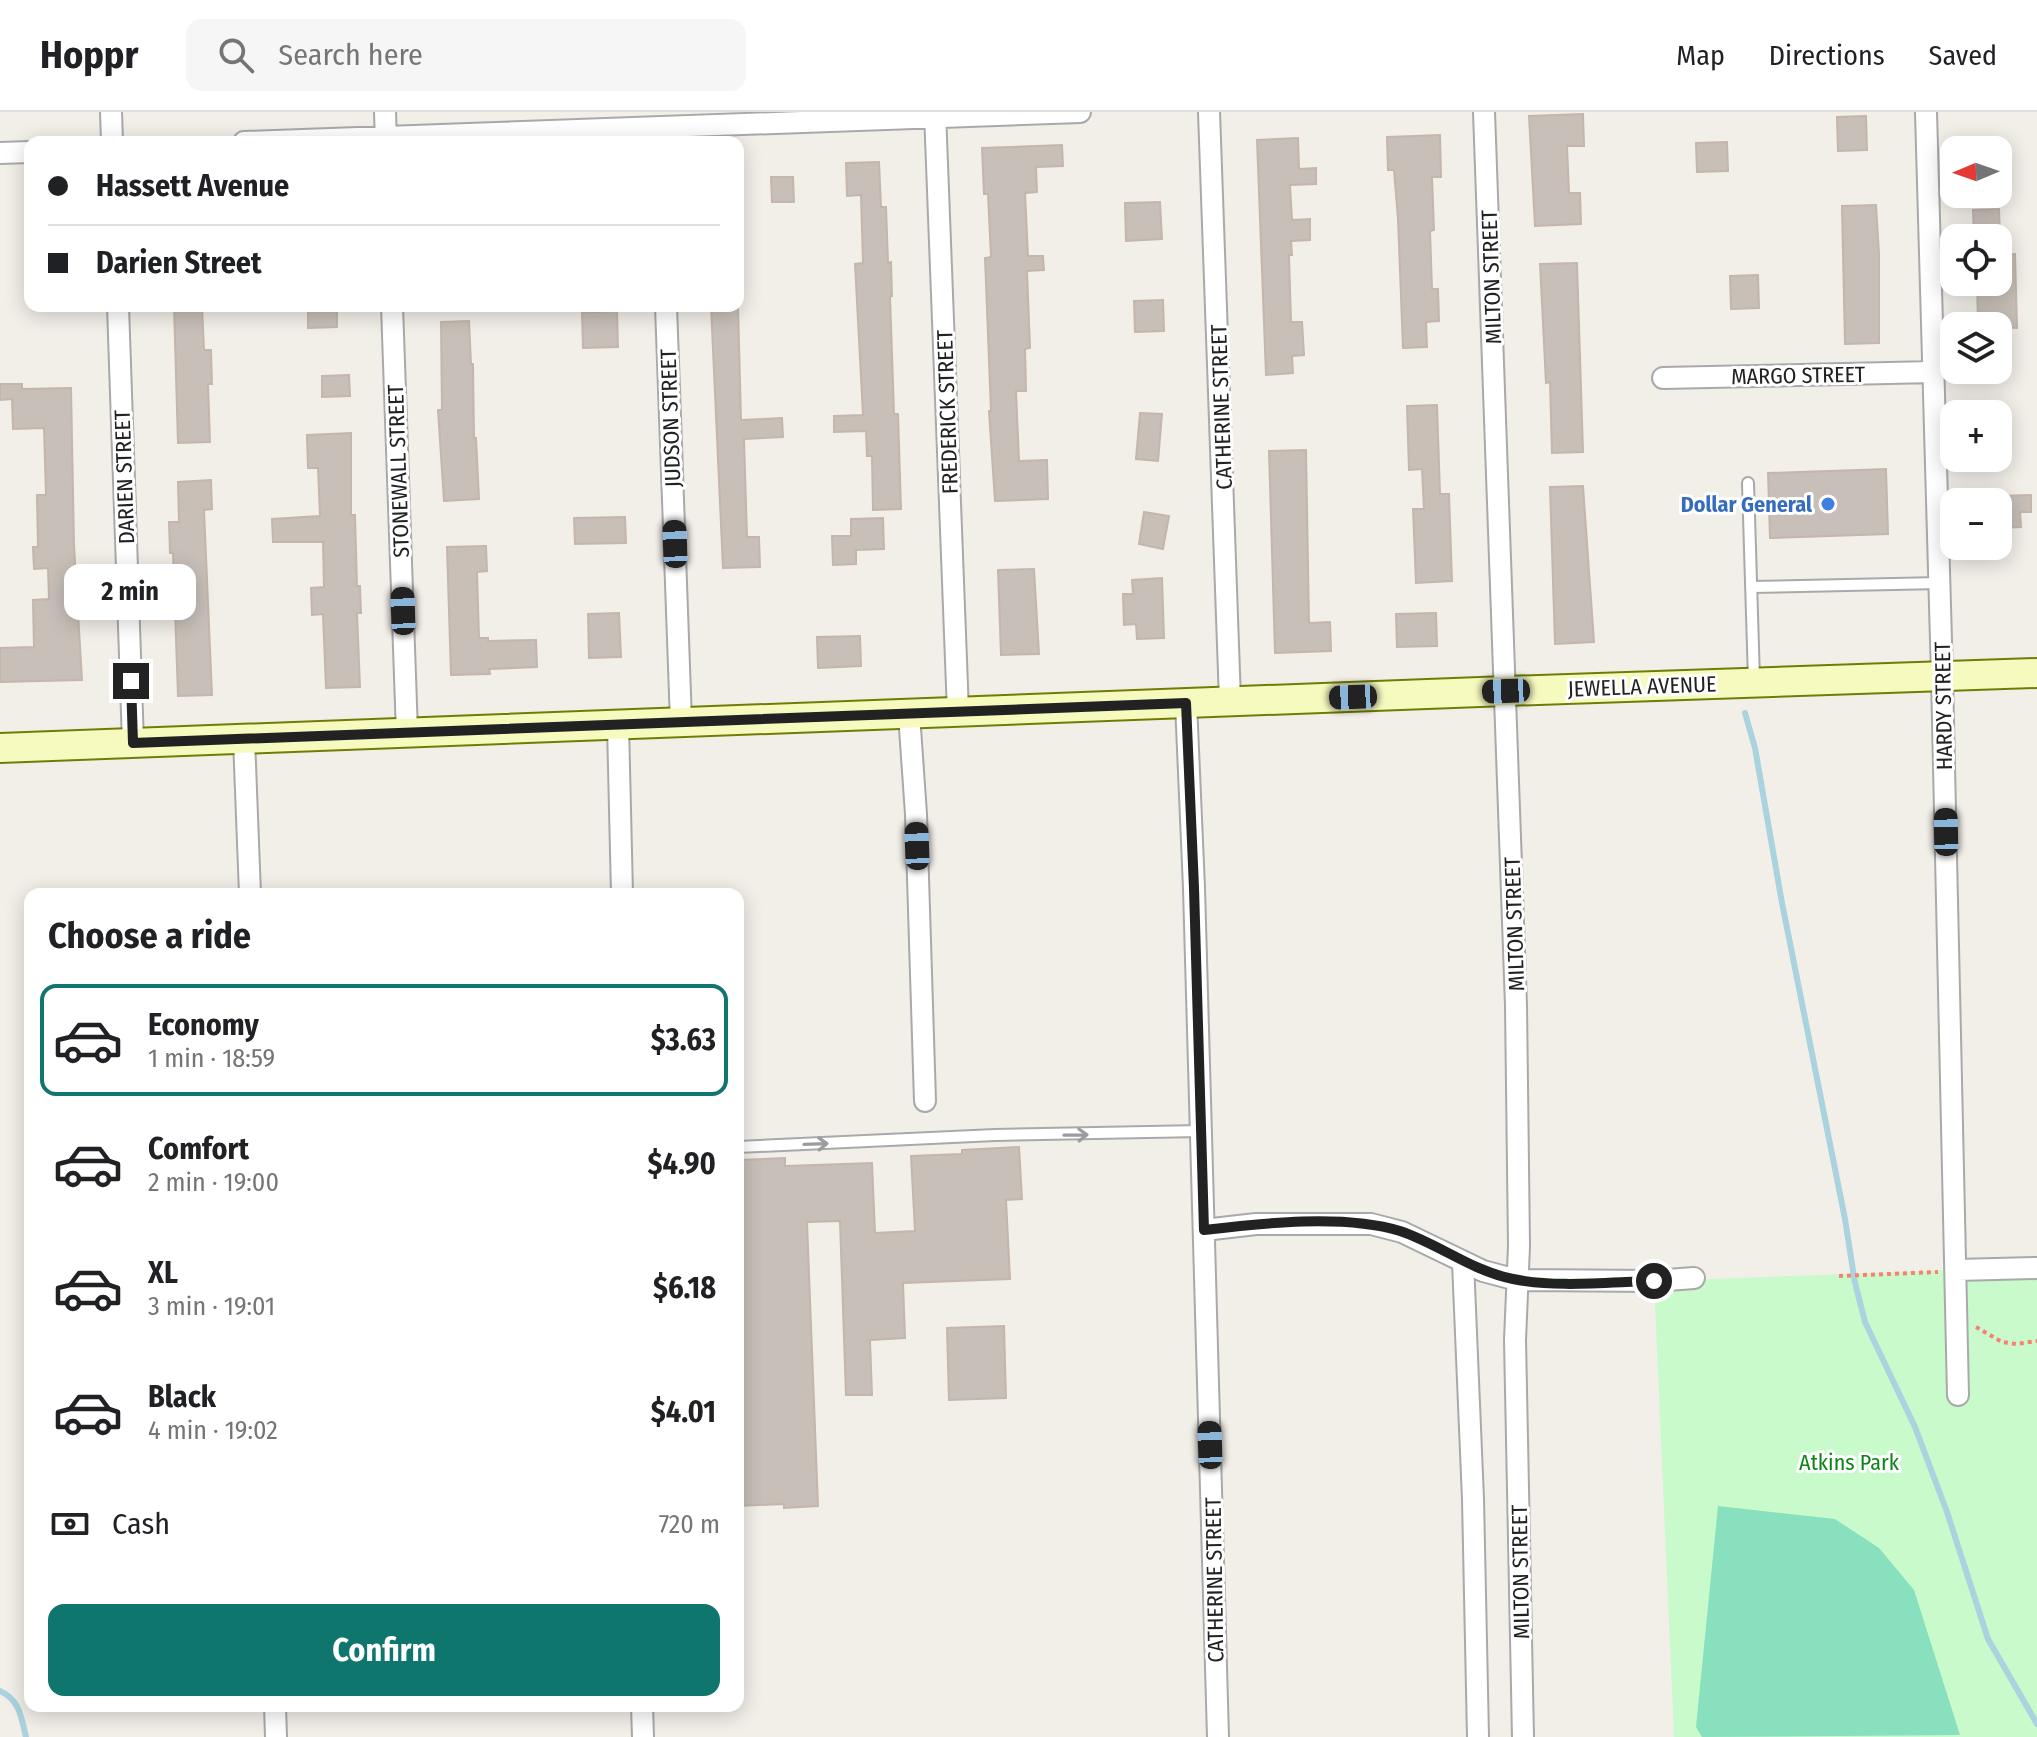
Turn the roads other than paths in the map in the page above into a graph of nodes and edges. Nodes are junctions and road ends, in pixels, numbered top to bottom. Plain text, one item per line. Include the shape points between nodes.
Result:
1 (111, 112) edge
2 (385, 112) edge
3 (1080, 112) edge
4 (1209, 112) edge
5 (1484, 112) edge
6 (1926, 112) edge
7 (935, 114) edge
8 (659, 127) edge
9 (112, 136) edge
10 (386, 136) edge
11 (470, 136) edge
12 (24, 152) edge
13 (0, 153) edge
14 (118, 312) edge
15 (392, 312) edge
16 (666, 312) edge
17 (1933, 372) junction
18 (1663, 378) dead end
19 (1748, 483) dead end
20 (1940, 583) junction
21 (1751, 587) junction
22 (2037, 673) edge
23 (1942, 676) junction
24 (1754, 682) junction
25 (1506, 691) junction
26 (1230, 701) junction
27 (1186, 703) junction
28 (958, 712) junction
29 (909, 714) junction
30 (681, 722) junction
31 (618, 725) junction
32 (407, 733) junction
33 (244, 739) junction
34 (133, 743) junction
35 (0, 748) edge
36 (250, 888) edge
37 (622, 888) edge
38 (925, 1101) dead end
39 (1201, 1131) junction
40 (744, 1147) edge
41 (1204, 1230) junction
42 (1463, 1262) junction
43 (2037, 1268) edge
44 (1957, 1270) junction
45 (1694, 1278) dead end
46 (1517, 1280) junction
47 (1958, 1395) dead end
48 (275, 1712) edge
49 (642, 1712) edge
50 (276, 1737) edge
51 (643, 1737) edge
52 (1218, 1737) edge
53 (1478, 1737) edge
54 (1523, 1737) edge

1 - 9 street
2 - 10 street
3 - 7 street
4 - 26 street, CATHERINE STREET
5 - 25 street, MILTON STREET
6 - 17 street, HARDY STREET
7 - 8 street
7 - 28 street, FREDERICK STREET
8 - 11 street
12 - 13 street
14 - 34 street, DARIEN STREET
15 - 32 street, STONEWALL STREET
16 - 30 street, JUDSON STREET
17 - 18 street, MARGO STREET
17 - 20 street, HARDY STREET
19 - 21 lane
20 - 21 lane
20 - 23 street, HARDY STREET
21 - 24 lane
22 - 23 main road, JEWELLA AVENUE
23 - 24 main road, JEWELLA AVENUE
23 - 44 street, HARDY STREET
24 - 25 main road, JEWELLA AVENUE
25 - 26 main road, JEWELLA AVENUE
25 - 46 street, MILTON STREET via 1516,1005
26 - 27 main road, JEWELLA AVENUE
27 - 28 main road, JEWELLA AVENUE
27 - 39 street, CATHERINE STREET
28 - 29 main road, JEWELLA AVENUE
29 - 30 main road, JEWELLA AVENUE
29 - 38 street
30 - 31 main road, JEWELLA AVENUE
31 - 32 main road, JEWELLA AVENUE
31 - 37 street
32 - 33 main road, JEWELLA AVENUE
33 - 34 main road, JEWELLA AVENUE
33 - 36 street
34 - 35 main road, JEWELLA AVENUE
40 -> 39 lane
39 - 41 street, CATHERINE STREET
41 - 42 street via 1256,1224 1371,1224 1402,1232
41 - 52 street, CATHERINE STREET
42 - 46 street
42 - 53 street, MILTON STREET
43 - 44 street
44 - 47 street, HARDY STREET
45 - 46 street
46 - 54 street, MILTON STREET
48 - 50 street
49 - 51 street

